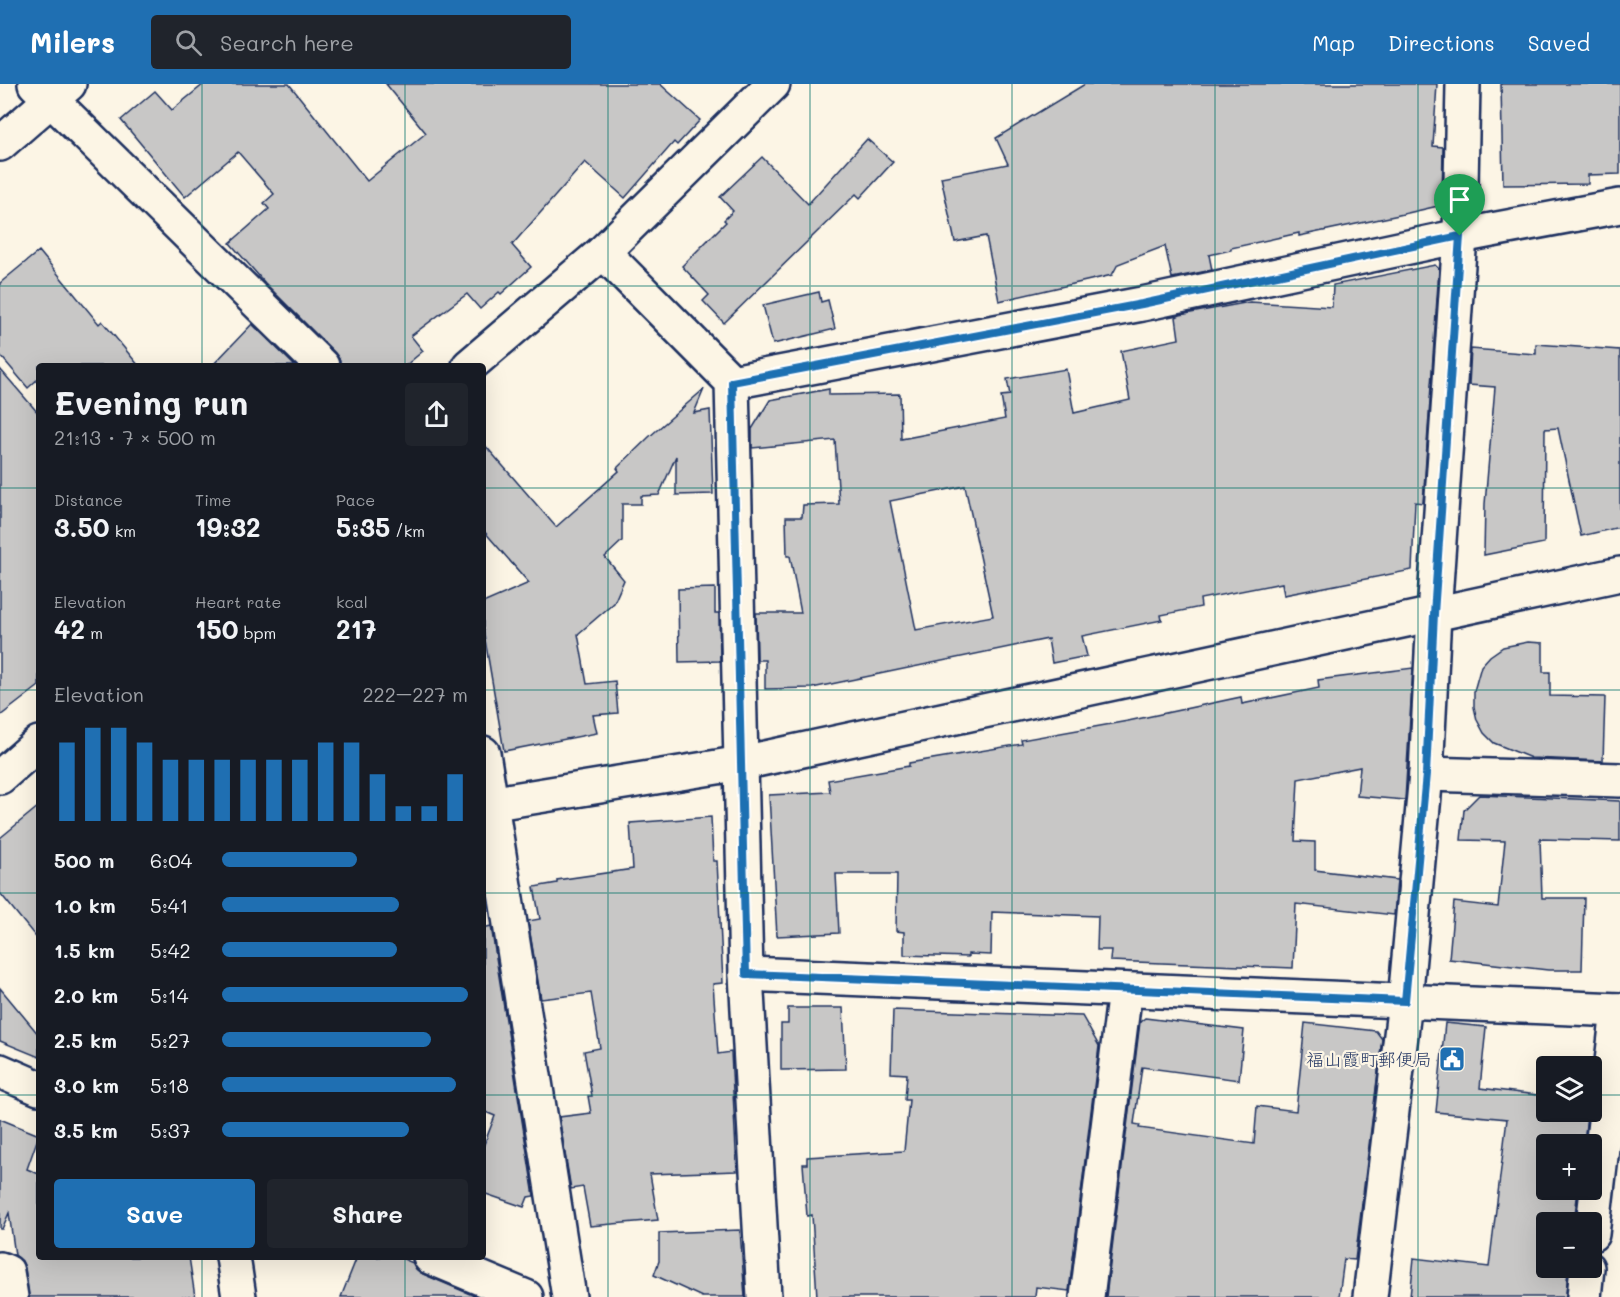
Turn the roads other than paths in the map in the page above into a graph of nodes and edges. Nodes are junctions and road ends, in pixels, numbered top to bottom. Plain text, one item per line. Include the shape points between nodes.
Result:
1 (773, 84) edge
2 (1463, 84) edge
3 (51, 89) edge
4 (0, 144) edge
5 (1620, 206) edge
6 (1460, 236) junction
7 (603, 252) junction
8 (319, 363) edge
9 (473, 363) edge
10 (732, 382) junction
11 (1620, 574) edge
12 (1434, 614) junction
13 (36, 746) edge
14 (742, 763) junction
15 (1426, 774) junction
16 (0, 777) edge
17 (1620, 780) edge
18 (487, 805) edge
19 (746, 974) junction
20 (1125, 990) junction
21 (1405, 1001) junction
22 (1619, 1010) edge
23 (0, 1071) edge
24 (36, 1088) edge
25 (1595, 1212) edge
26 (233, 1260) edge
27 (437, 1260) edge
28 (0, 1269) edge
29 (1586, 1278) edge
30 (11, 1297) edge
31 (239, 1297) edge
32 (526, 1297) edge
33 (569, 1297) edge
34 (764, 1297) edge
35 (1087, 1297) edge
36 (1370, 1297) edge
37 (1584, 1297) edge

1 - 7 street
2 - 6 street
3 - 4 street
3 - 8 street
5 - 6 street
6 - 10 street via 1142,304
6 - 12 street
7 - 9 street
7 - 10 street
10 - 14 street
11 - 12 street
12 - 14 street
12 - 15 street
13 - 16 street
14 - 18 street
14 - 19 street
15 - 17 street
15 - 21 street
18 - 33 street
19 - 20 street
19 - 34 street
20 - 21 street
20 - 35 street
21 - 22 street
21 - 36 street
22 - 25 street
23 - 24 street
26 - 31 street
27 - 32 street
28 - 30 street via 7,1272
29 - 37 street

